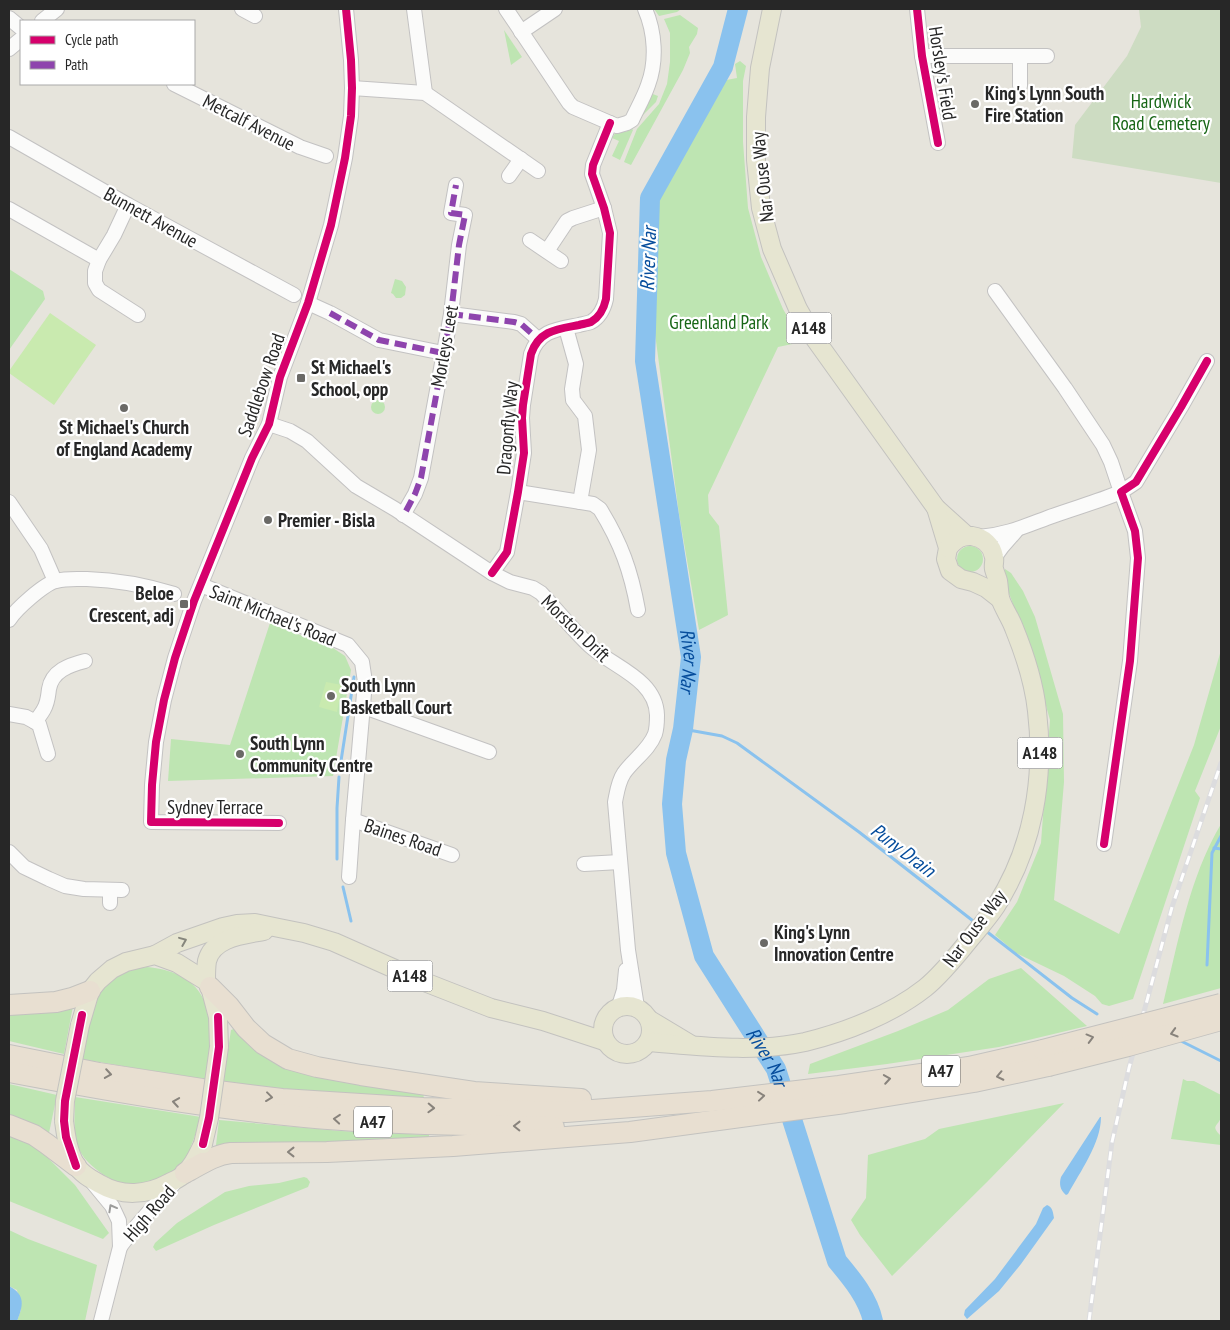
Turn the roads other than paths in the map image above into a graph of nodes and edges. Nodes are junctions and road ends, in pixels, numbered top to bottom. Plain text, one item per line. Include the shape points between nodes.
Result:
1 (242, 9) edge
2 (346, 9) edge
3 (414, 9) edge
4 (506, 9) edge
5 (555, 9) edge
6 (645, 9) edge
7 (772, 9) edge
8 (917, 9) edge
9 (255, 16) dead end
10 (9, 18) edge
11 (20, 27) edge
12 (521, 32) junction
13 (20, 40) edge
14 (9, 49) edge
15 (922, 56) junction
16 (1047, 56) dead end
17 (1020, 57) junction
18 (176, 85) edge
19 (1020, 86) dead end
20 (352, 88) junction
21 (425, 93) junction
22 (610, 123) junction
23 (9, 137) edge
24 (938, 143) dead end
25 (326, 156) dead end
26 (521, 159) junction
27 (538, 171) dead end
28 (509, 176) dead end
29 (456, 184) dead end
30 (128, 205) junction
31 (604, 208) junction
32 (9, 210) edge
33 (530, 240) dead end
34 (547, 251) junction
35 (99, 260) junction
36 (561, 262) dead end
37 (995, 291) dead end
38 (294, 295) dead end
39 (308, 303) junction
40 (451, 314) junction
41 (138, 316) dead end
42 (566, 328) junction
43 (539, 340) junction
44 (444, 353) junction
45 (1207, 361) dead end
46 (269, 424) junction
47 (518, 492) junction
48 (1121, 492) junction
49 (9, 502) edge
50 (580, 502) junction
51 (936, 508) junction
52 (404, 515) junction
53 (1016, 531) junction
54 (973, 537) junction
55 (948, 548) junction
56 (994, 563) junction
57 (492, 573) junction
58 (55, 581) junction
59 (973, 582) junction
60 (201, 585) junction
61 (174, 594) dead end
62 (1000, 599) junction
63 (638, 610) dead end
64 (9, 620) edge
65 (85, 661) dead end
66 (364, 707) junction
67 (9, 714) edge
68 (35, 722) junction
69 (489, 752) dead end
70 (48, 754) dead end
71 (353, 820) junction
72 (151, 822) joint
73 (279, 823) dead end
74 (1104, 844) dead end
75 (9, 852) edge
76 (452, 855) dead end
77 (620, 862) junction
78 (584, 864) dead end
79 (349, 876) dead end
80 (114, 894) dead end
81 (279, 928) junction
82 (628, 950) junction
83 (155, 955) junction
84 (208, 984) junction
85 (90, 991) junction
86 (1221, 1004) edge
87 (9, 1005) edge
88 (619, 1006) junction
89 (637, 1007) junction
90 (604, 1019) junction
91 (542, 1020) junction
92 (650, 1020) junction
93 (1221, 1020) edge
94 (604, 1041) junction
95 (648, 1042) junction
96 (692, 1046) junction
97 (9, 1055) edge
98 (1045, 1058) junction
99 (9, 1072) edge
100 (842, 1095) junction
101 (712, 1100) junction
102 (741, 1117) junction
103 (9, 1125) edge
104 (82, 1171) junction
105 (182, 1176) junction
106 (119, 1252) junction
107 (101, 1321) edge

1 - 9 street
2 - 20 street, Saddlebow Road
3 - 21 street
4 - 12 street
5 - 12 street
6 - 22 street via 654,41 649,83 632,120 617,126
7 - 51 main road, Nar Ouse Way / A148 via 760,68 756,117 761,208 772,249 815,340
8 - 15 street, Horsley's Field
10 - 11 street
12 - 22 street via 569,103
13 - 14 street
15 - 17 street
15 - 24 street, Horsley's Field
16 - 17 street
17 - 19 street
18 - 25 street, Metcalf Avenue via 300,148
20 - 21 street
20 - 39 street, Saddlebow Road via 345,158 331,225
21 - 26 street
22 - 31 street via 592,174
23 - 30 street, Bunnett Avenue
26 - 27 street
26 - 28 street
29 - 40 street, Morleys Leet via 451,213 465,215
30 - 35 street
30 - 38 street, Bunnett Avenue
31 - 34 street via 567,221
31 - 42 street via 610,233 604,309 591,322
32 - 35 street
33 - 34 street
34 - 36 street
35 - 41 street via 95,283 99,290
37 - 48 street via 1103,445
39 - 44 street via 379,340
39 - 46 street, Saddlebow Road via 280,377
40 - 43 street via 521,324
40 - 44 street, Morleys Leet
42 - 43 street via 555,330
42 - 50 street via 576,364 573,400 585,416 589,450
43 - 47 street, Dragonfly Way via 531,354 523,405 524,453
44 - 52 street, Morleys Leet via 421,478
45 - 48 street via 1136,482
46 - 52 street, Morston Drift via 290,431 307,442 356,486
46 - 60 street, Saddlebow Road
47 - 50 street
47 - 57 street, Dragonfly Way via 507,552
48 - 53 street
48 - 74 street via 1135,531 1138,558 1130,661
49 - 58 street via 41,549
50 - 63 street via 593,504 605,517 626,559
51 - 54 main road, Nar Ouse Way / A148
51 - 55 main road, Nar Ouse Way / A148
52 - 57 street, Morston Drift
53 - 54 street
53 - 56 street
54 - 55 main road via 955,540
54 - 56 main road, Nar Ouse Way / A148 via 988,542
55 - 59 main road, Nar Ouse Way / A148 via 946,559 950,571
56 - 59 main road via 985,577
56 - 62 main road, Nar Ouse Way / A148
57 - 77 street, Morston Drift via 541,593 590,646 634,677 651,694 657,712 655,734 621,778 615,802
58 - 61 street via 75,579 134,583
58 - 64 street via 33,595
59 - 62 main road, Nar Ouse Way / A148
60 - 66 street, Saint Michael's Road via 348,645 362,662
60 - 72 street, Saddlebow Road via 164,700 156,742
62 - 96 main road, Nar Ouse Way / A148 via 1014,626 1034,687 1040,760 1027,838 996,906 960,952 926,987 900,1004 841,1032 777,1046
65 - 68 street via 57,672 45,709
66 - 69 street
66 - 71 street, Saint Michael's Road
67 - 68 street
68 - 70 street via 39,724
71 - 76 street, Baines Road
71 - 79 street, Saint Michael's Road
72 - 73 street, Sydney Terrace
75 - 80 street via 24,866 48,880
77 - 78 street
77 - 82 street, Morston Drift
83 -> 81 main road, A148 via 177,943 223,927 255,923
81 - 84 main road, A148 via 220,943 208,959
81 - 91 main road, A148 via 334,942 491,1008
82 - 88 street, Morston Drift
82 - 89 street, Morston Drift
83 - 84 main road via 194,972
83 - 85 main road, A148 via 112,969
84 - 101 highway, A47 via 262,1044 288,1059 317,1067 474,1092 592,1100
84 - 105 main road, A148, bridge via 218,1017 219,1046 203,1144
85 - 87 highway via 56,1002
85 - 104 main road, A148, bridge via 80,1025 64,1121 67,1142
98 -> 86 highway, A47, bridge
88 - 89 main road
88 - 90 main road
89 - 92 main road
90 - 91 main road, A148 via 585,1023
90 - 94 main road
91 - 94 main road, A148
92 - 95 main road
92 - 96 main road, Nar Ouse Way / A148
93 -> 98 highway, A47, bridge via 1128,1046
94 - 95 main road via 612,1050 625,1054 638,1052
95 - 96 main road, Nar Ouse Way / A148
97 -> 101 highway, A47 via 202,1089 343,1103 566,1112
98 - 100 highway, A47 via 969,1067
102 -> 99 highway, A47 via 580,1127 342,1120 200,1105
101 -> 100 highway, A47
100 - 102 highway, A47
102 -> 105 highway, A47 via 630,1132 453,1146 231,1153 213,1158
103 - 104 highway via 47,1144
104 - 105 main road via 105,1187 132,1193 151,1191
106 -> 104 street, High Road via 118,1221 112,1206
105 - 106 street, High Road via 138,1224
106 - 107 street, High Road

